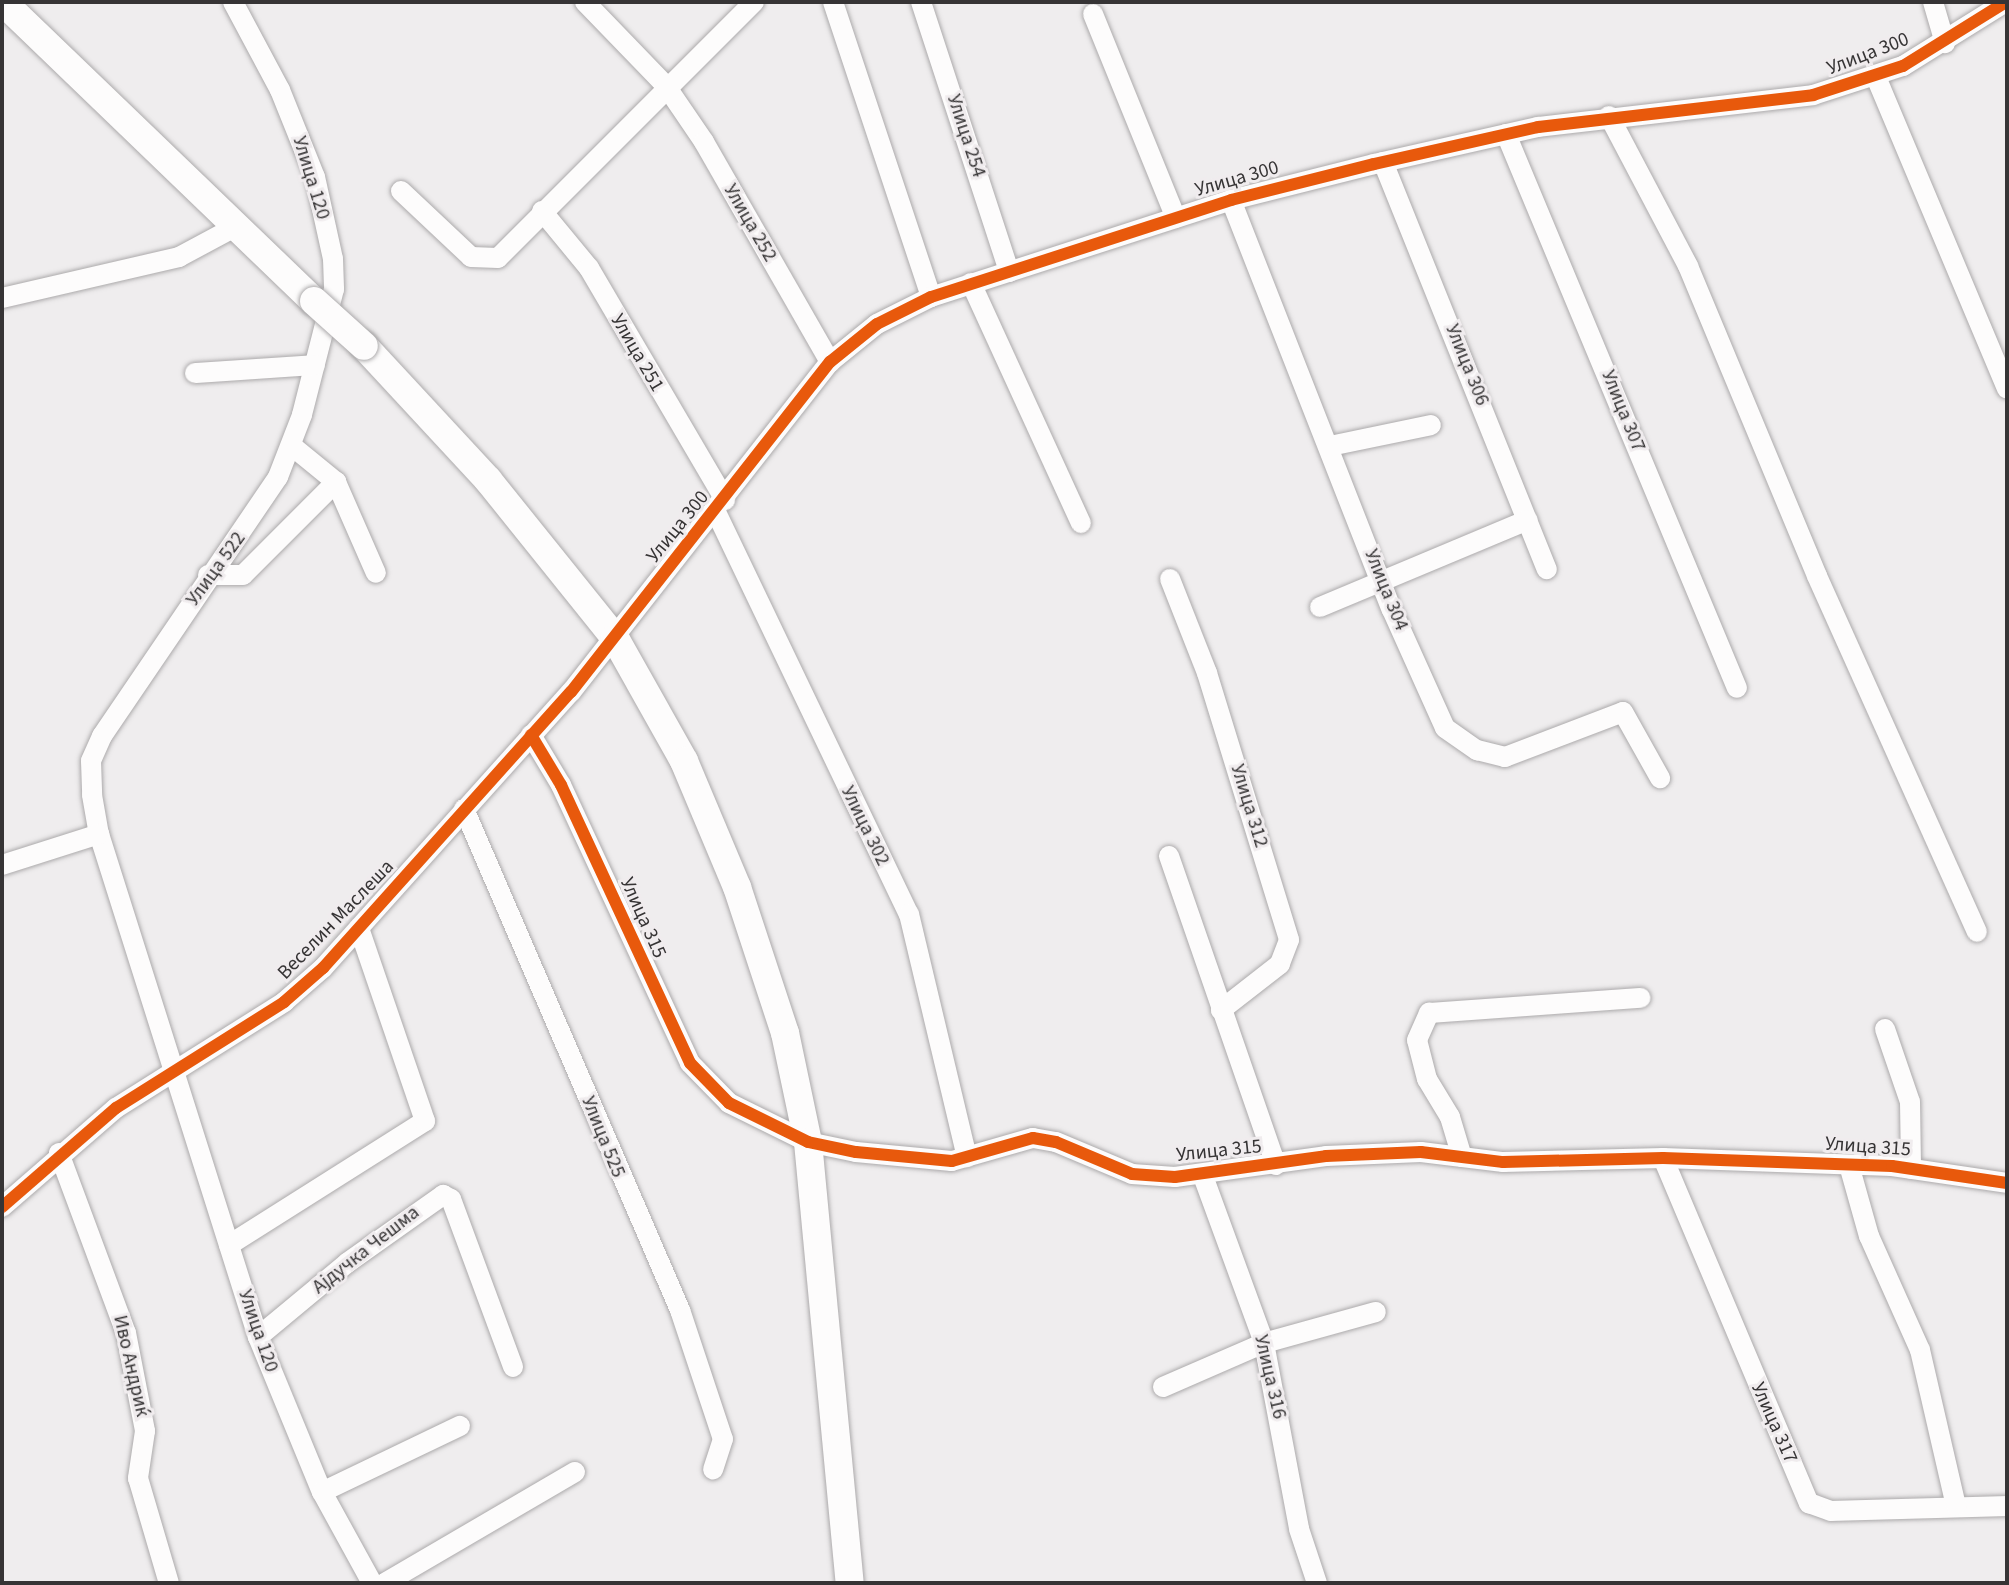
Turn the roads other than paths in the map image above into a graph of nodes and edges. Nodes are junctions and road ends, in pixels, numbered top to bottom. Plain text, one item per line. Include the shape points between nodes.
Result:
1 (4, 2) edge
2 (233, 2) edge
3 (585, 2) edge
4 (754, 2) edge
5 (833, 2) edge
6 (921, 2) edge
7 (1933, 2) edge
8 (2006, 2) edge
9 (1984, 9) edge
10 (1093, 14) dead end
11 (1945, 43) junction
12 (1876, 77) junction
13 (666, 86) junction
14 (1609, 116) junction
15 (1506, 134) junction
16 (1383, 162) junction
17 (401, 191) dead end
18 (1231, 200) junction
19 (542, 211) junction
20 (1176, 218) junction
21 (235, 227) junction
22 (1009, 272) junction
23 (971, 283) junction
24 (931, 297) junction
25 (2, 298) edge
26 (830, 362) junction
27 (315, 365) junction
28 (195, 373) dead end
29 (2007, 389) edge
30 (1431, 425) dead end
31 (292, 446) junction
32 (1330, 446) junction
33 (336, 482) junction
34 (720, 506) junction
35 (1528, 520) junction
36 (1081, 523) dead end
37 (1547, 569) dead end
38 (376, 573) dead end
39 (208, 575) junction
40 (1170, 579) dead end
41 (1382, 580) junction
42 (1320, 607) dead end
43 (615, 638) junction
44 (1737, 688) dead end
45 (531, 735) junction
46 (1660, 778) dead end
47 (464, 809) junction
48 (99, 834) junction
49 (1169, 856) dead end
50 (2, 865) edge
51 (359, 928) junction
52 (1977, 932) dead end
53 (1640, 998) dead end
54 (1221, 1010) junction
55 (1885, 1029) dead end
56 (174, 1068) junction
57 (808, 1142) junction
58 (59, 1153) junction
59 (967, 1157) junction
60 (1462, 1157) junction
61 (1663, 1158) junction
62 (1276, 1165) junction
63 (1849, 1165) junction
64 (1911, 1169) junction
65 (1203, 1176) junction
66 (2007, 1183) edge
67 (2, 1207) edge
68 (229, 1245) junction
69 (1376, 1312) dead end
70 (258, 1337) junction
71 (1264, 1343) junction
72 (513, 1367) dead end
73 (1163, 1387) dead end
74 (460, 1426) dead end
75 (713, 1469) dead end
76 (575, 1472) dead end
77 (322, 1492) junction
78 (1956, 1506) junction
79 (2007, 1506) edge
80 (169, 1583) edge
81 (372, 1583) edge
82 (385, 1583) edge
83 (850, 1583) edge
84 (1317, 1583) edge

1 - 21 main road
2 - 27 street, Улица 120 via 280,90 315,177 334,289
3 - 13 street, Улица 252
4 - 13 street
5 - 24 street
6 - 22 street, Улица 254
7 - 11 street
8 - 9 street, Улица 300
9 - 11 street, Улица 300
10 - 20 street
11 - 12 street, Улица 300
12 - 14 street, Улица 300 via 1813,95 1753,104
12 - 29 street
13 - 19 street
13 - 26 street, Улица 252 via 704,142
14 - 15 street, Улица 300
14 - 52 street via 1688,266 1817,576
15 - 16 street, Улица 300
15 - 44 street, Улица 307
16 - 18 street, Улица 300
16 - 35 street, Улица 306
17 - 19 street via 471,257 480,259 498,258
18 - 20 street, Улица 300
18 - 32 street, Улица 304
19 - 34 street, Улица 251 via 589,268
20 - 22 street, Улица 300
21 - 25 street via 179,257
21 - 43 main road, bridge via 364,346 488,480
22 - 23 street, Улица 300
23 - 24 street, Улица 300
23 - 36 street
24 - 26 street, Улица 300 via 855,337
26 - 34 street, Улица 300
27 - 28 street
27 - 31 street, Улица 522
30 - 32 street
31 - 33 street
31 - 39 street, Улица 522 via 254,518
32 - 41 street, Улица 304
33 - 38 street
33 - 39 street via 243,575
34 - 43 street, Улица 300
34 - 59 street, Улица 302 via 909,914
35 - 37 street, Улица 306
35 - 41 street
39 - 48 street, Улица 522 via 102,736 91,761
40 - 54 street, Улица 312 via 1207,673 1289,940 1280,964
41 - 42 street
41 - 46 street, Улица 304 via 1445,728 1477,750 1505,757 1623,712
43 - 45 street, Веселин Маслеша
43 - 57 main road via 684,761 737,887 785,1033
45 - 47 street, Веселин Маслеша
45 - 57 street, Улица 315 via 561,785 690,1063 729,1103
47 - 51 street, Веселин Маслеша
47 - 75 street, Улица 525 via 680,1310 723,1439
48 - 50 street
48 - 56 street, Улица 120
49 - 54 street
51 - 56 street, Веселин Маслеша via 284,1002
51 - 68 street via 425,1121
53 - 60 street via 1429,1013 1417,1040 1427,1079 1450,1117
54 - 62 street
55 - 64 street via 1910,1102
56 - 58 street, Веселин Маслеша
56 - 68 street, Улица 120
57 - 59 street, Улица 315 via 909,1159
57 - 83 main road
58 - 67 street, Веселин Маслеша
58 - 80 street, Иво Андриќ via 126,1333 145,1431 138,1478
59 - 65 street, Улица 315 via 1033,1138 1132,1174
60 - 61 street, Улица 315 via 1503,1162
60 - 62 street, Улица 315 via 1369,1152
61 - 63 street, Улица 315
61 - 78 street, Улица 317 via 1809,1503 1831,1511
62 - 65 street, Улица 315
63 - 64 street, Улица 315
63 - 78 street via 1869,1236 1920,1350
64 - 66 street, Улица 315
65 - 71 street, Улица 316
68 - 70 street, Улица 120
69 - 71 street
70 - 72 street, Ајдучка Чешма via 347,1263 443,1195 451,1199
70 - 77 street, Улица 120
71 - 73 street
71 - 84 street, Улица 316 via 1299,1529
74 - 77 street
76 - 82 street
77 - 81 street, Улица 120
78 - 79 street, Улица 317

